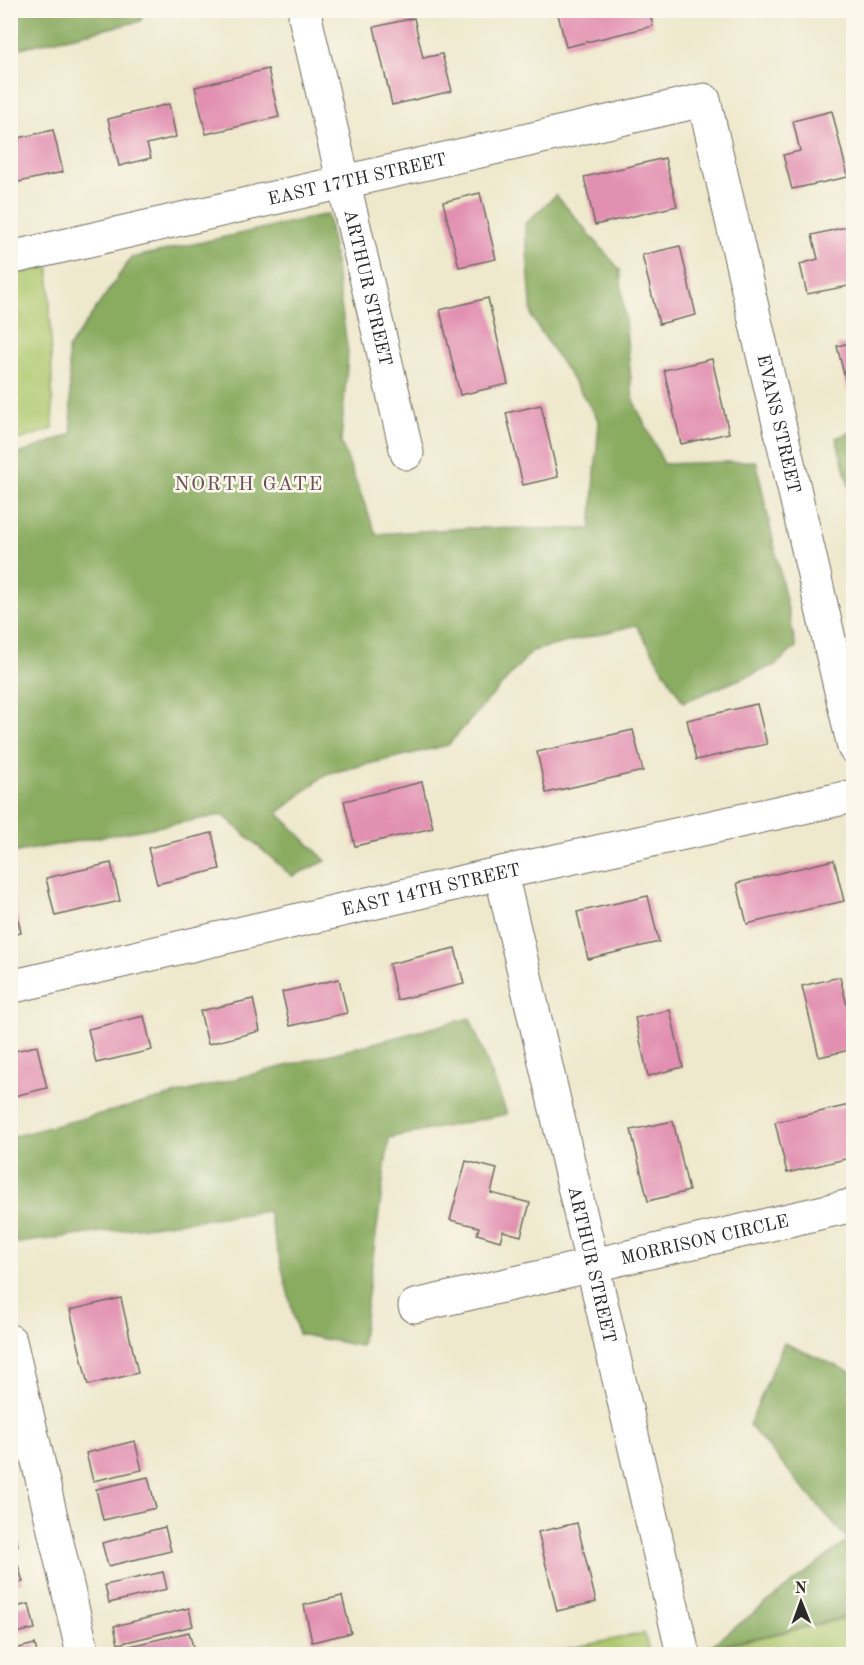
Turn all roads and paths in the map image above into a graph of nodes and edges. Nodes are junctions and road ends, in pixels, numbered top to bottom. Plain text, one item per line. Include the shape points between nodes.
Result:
1 (305, 17) dead end
2 (704, 100) joint
3 (344, 182) junction
4 (10, 258) edge
5 (407, 453) dead end
6 (854, 747) edge
7 (854, 796) edge
8 (501, 873) junction
9 (10, 987) edge
10 (854, 1205) edge
11 (593, 1265) junction
12 (415, 1306) dead end
13 (10, 1341) edge
14 (83, 1654) edge
15 (683, 1654) edge

1 - 3 street, ARTHUR STREET
2 - 3 street, EAST 17TH STREET
2 - 6 street, EVANS STREET
3 - 4 street, EAST 17TH STREET
3 - 5 street, ARTHUR STREET
7 - 8 street, EAST 14TH STREET
8 - 9 street, EAST 14TH STREET
8 - 11 street, ARTHUR STREET
10 - 11 street, MORRISON CIRCLE
11 - 12 street, MORRISON CIRCLE
11 - 15 street, ARTHUR STREET
13 - 14 street

